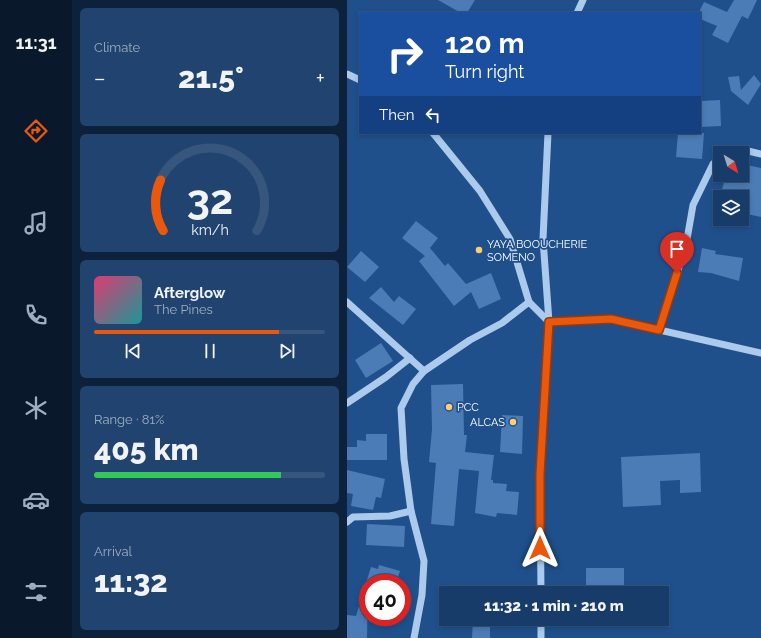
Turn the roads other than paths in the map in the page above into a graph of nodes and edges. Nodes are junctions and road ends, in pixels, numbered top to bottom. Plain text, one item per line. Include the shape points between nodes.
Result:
1 (583, 0) edge
2 (577, 12) edge
3 (347, 74) edge
4 (359, 80) edge
5 (434, 134) edge
6 (548, 134) edge
7 (749, 151) edge
8 (761, 154) edge
9 (713, 164) edge
10 (347, 302) edge
11 (529, 302) junction
12 (549, 322) junction
13 (659, 330) junction
14 (761, 353) edge
15 (410, 358) junction
16 (424, 371) junction
17 (347, 403) edge
18 (411, 511) junction
19 (350, 515) edge
20 (347, 522) edge
21 (541, 586) edge
22 (541, 626) edge
23 (414, 638) edge
24 (541, 638) edge

1 - 2 street
3 - 4 street
5 - 11 street via 480,191 510,239
6 - 12 street via 543,239
7 - 8 street
9 - 13 street via 693,205 686,245
10 - 15 street
11 - 12 street
11 - 16 street via 502,323 470,340
12 - 13 street via 611,319
12 - 21 street via 540,474
13 - 14 street
15 - 16 street
15 - 17 street
16 - 18 street via 413,384 401,408
18 - 19 street via 390,516
18 - 23 street via 424,562 422,595
19 - 20 street
22 - 24 street

